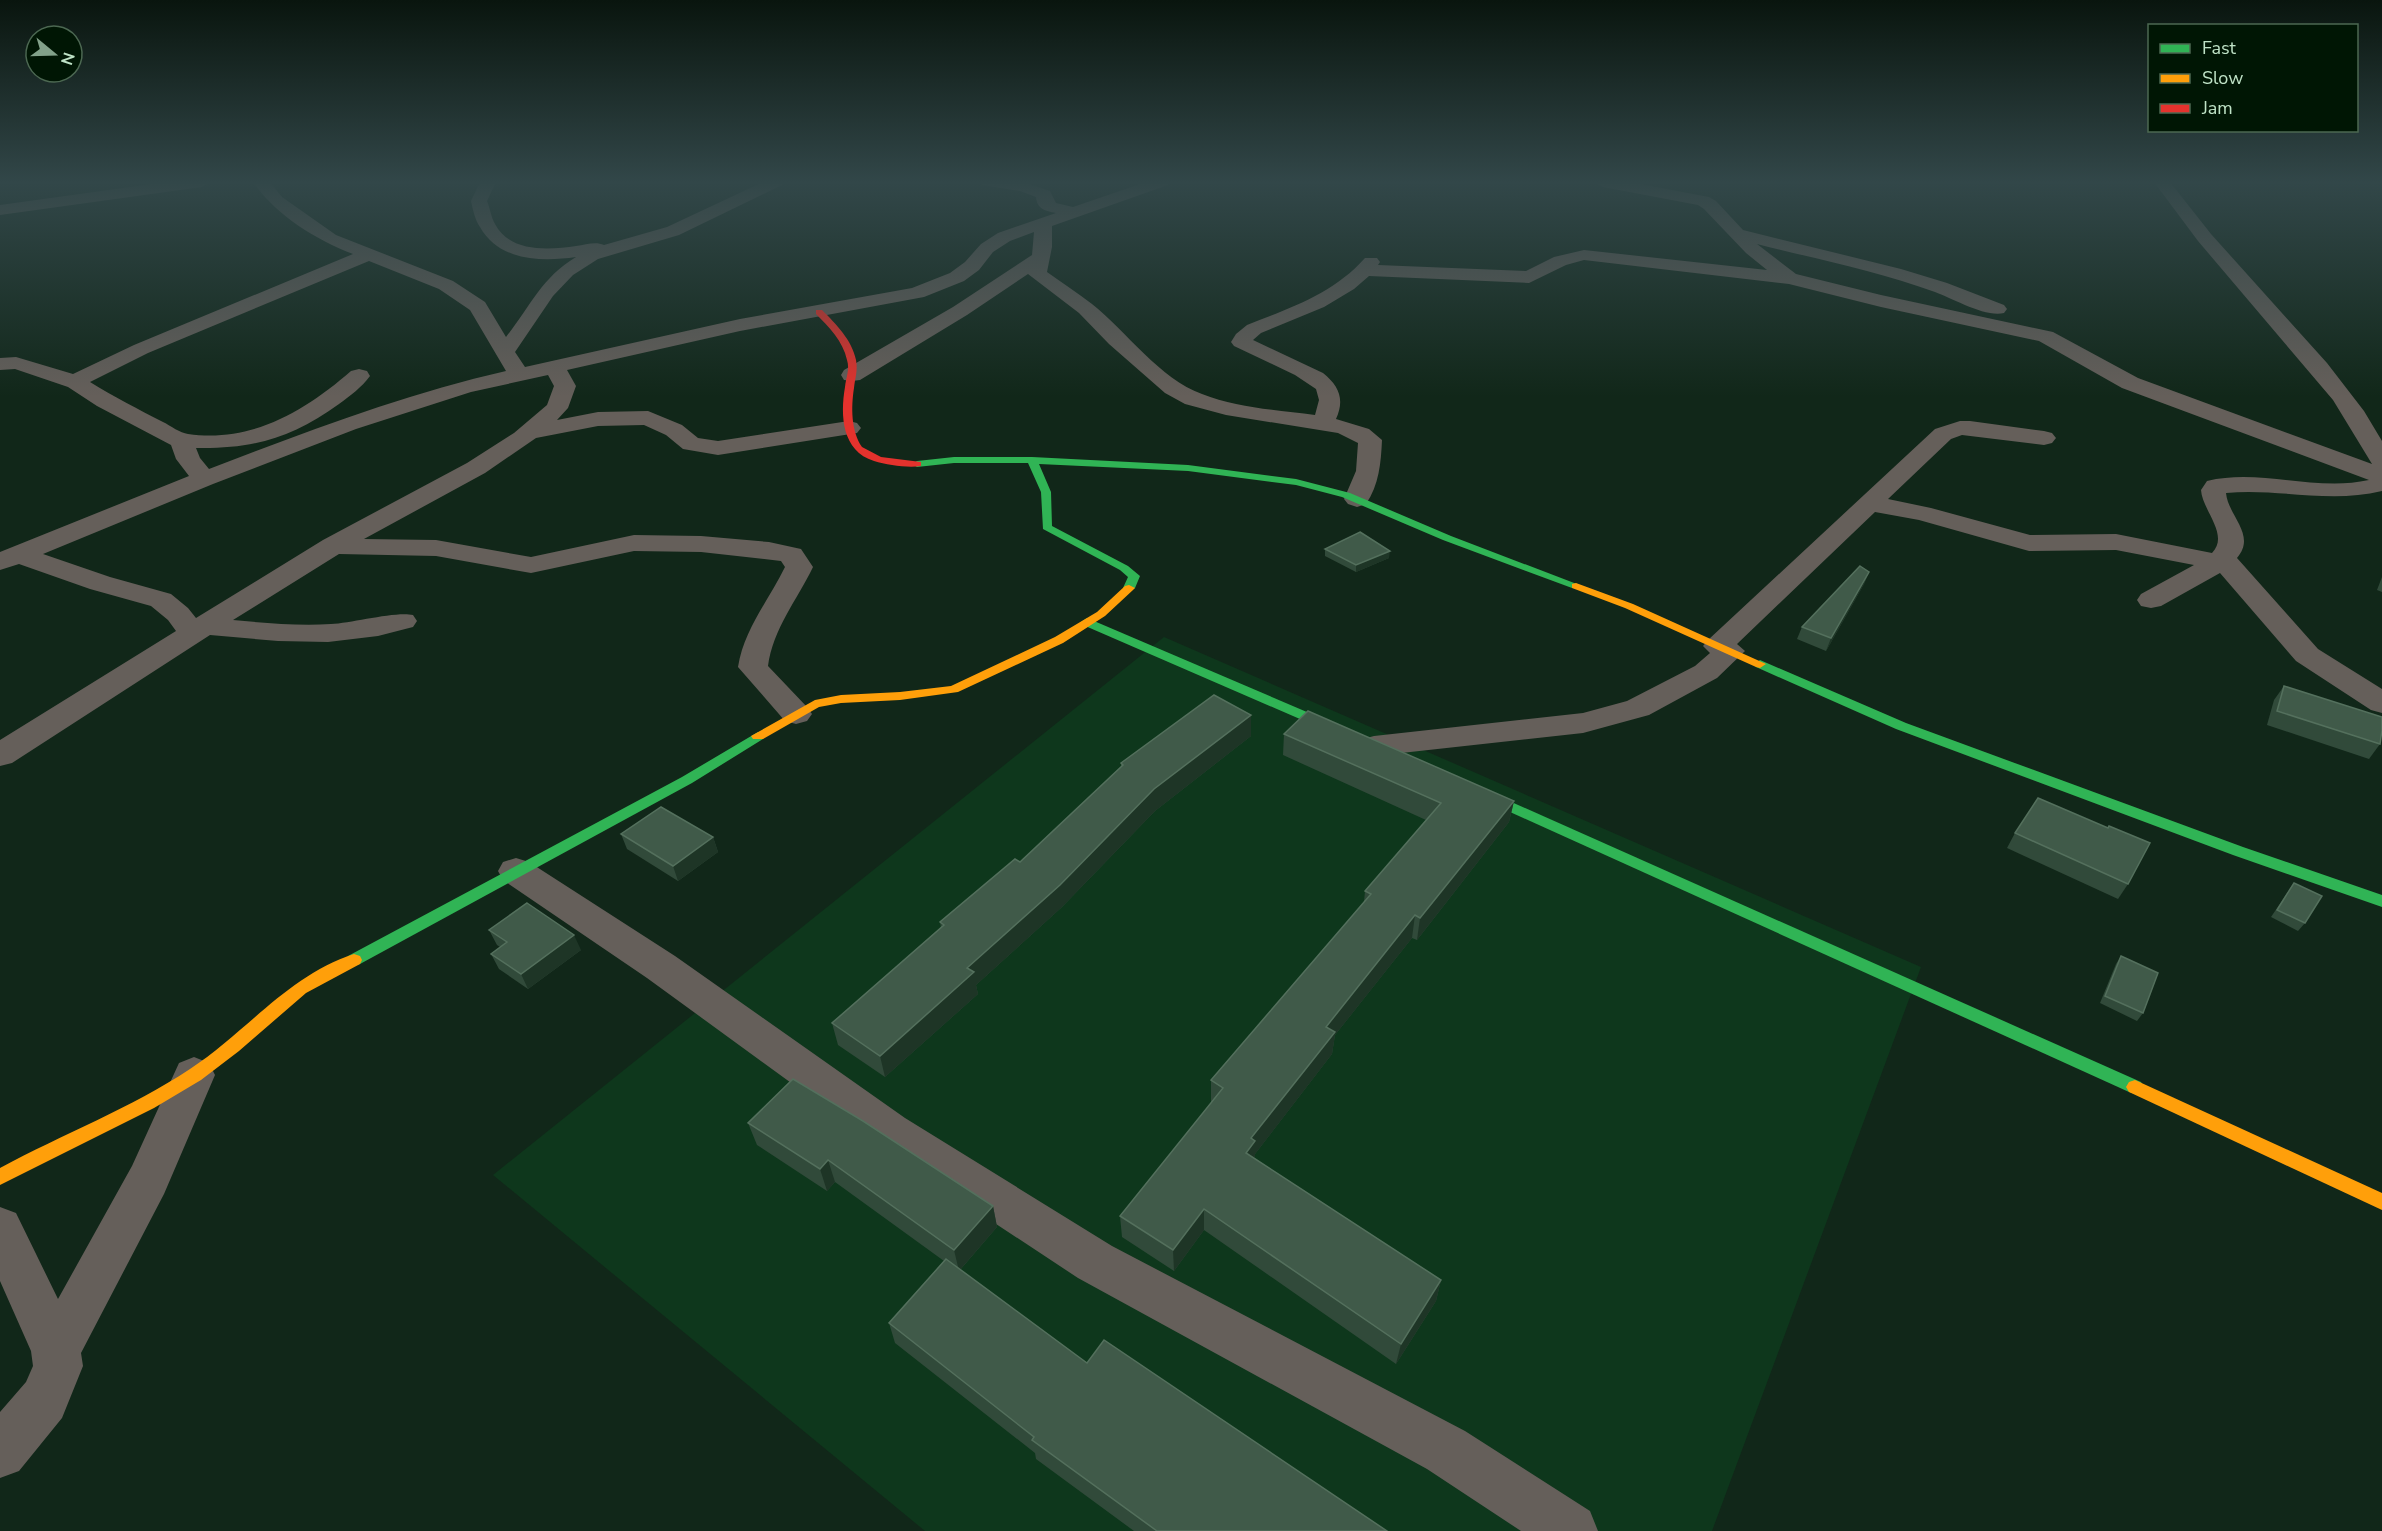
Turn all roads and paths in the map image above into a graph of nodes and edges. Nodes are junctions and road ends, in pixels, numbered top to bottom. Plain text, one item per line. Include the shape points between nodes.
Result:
1 (363, 253) edge
2 (597, 253) edge
3 (982, 253) edge
4 (1041, 253) edge
5 (1758, 253) edge
6 (1815, 253) edge
7 (2217, 253) edge
8 (366, 255) junction
9 (1041, 257) junction
10 (1789, 278) junction
11 (819, 312) junction
12 (2046, 336) junction
13 (504, 352) junction
14 (0, 364) edge
15 (554, 366) junction
16 (519, 374) junction
17 (852, 375) junction
18 (359, 376) dead end
19 (76, 382) junction
20 (1322, 423) junction
21 (849, 428) junction
22 (529, 432) junction
23 (2044, 438) dead end
24 (182, 441) junction
25 (1032, 460) junction
26 (2382, 461) edge
27 (2382, 476) edge
28 (204, 479) junction
29 (2382, 484) edge
30 (1357, 499) junction
31 (1869, 503) junction
32 (332, 546) junction
33 (10, 559) edge
34 (2220, 560) junction
35 (2151, 600) dead end
36 (403, 621) dead end
37 (1087, 622) junction
38 (198, 629) junction
39 (1724, 648) junction
40 (2382, 704) edge
41 (796, 714) junction
42 (1372, 745) joint
43 (0, 755) edge
44 (1461, 784) edge
45 (516, 871) junction
46 (2382, 901) edge
47 (194, 1075) junction
48 (0, 1177) edge
49 (2382, 1202) edge
50 (0, 1228) edge
51 (56, 1350) junction
52 (0, 1452) edge
53 (1570, 1531) edge

1 - 8 street
2 - 13 street via 566,272 545,293
3 - 11 street via 972,266 939,286
4 - 9 street
5 - 10 street
6 - 12 street via 1940,287 1992,307
7 - 26 street via 2343,397
8 - 13 street via 446,285 478,306
8 - 19 street via 141,349
9 - 17 street
9 - 20 street via 1037,274 1086,309 1173,388 1226,408
10 - 12 street
10 - 20 street via 1584,255 1529,276 1369,266 1330,296 1242,338 1241,342 1309,374 1328,390 1330,402
11 - 15 street via 729,327
11 - 17 street via 841,334
12 - 27 street via 2130,383
13 - 16 street
14 - 19 street via 16,363
15 - 16 street
15 - 22 street via 566,386 557,408
16 - 28 street via 358,421
17 - 21 street
18 - 24 street via 322,406 269,433 246,440
19 - 24 street
20 - 30 street via 1370,440 1368,471
21 - 22 street via 718,447 691,444 669,426 648,418 598,419
21 - 25 street via 862,456 883,461 916,464
22 - 32 street via 476,468
23 - 31 street via 1970,428 1943,434
24 - 28 street via 188,459
25 - 30 street via 1252,475
25 - 37 street via 1046,492 1047,528 1063,539 1090,548 1134,576 1132,585 1120,598
28 - 33 street
29 - 34 street via 2347,490 2216,486 2214,500 2232,535 2230,550
30 - 39 street via 1447,538 1629,606
31 - 34 street via 1922,513 2029,543 2116,542
31 - 39 street
32 - 38 street
32 - 41 street via 436,548 531,565 634,543 690,543 791,555 799,567 754,651 753,667
33 - 38 street via 161,600
34 - 35 street
34 - 40 street via 2307,655
36 - 38 street via 335,634
37 - 41 street via 1059,640 954,689 841,699 815,704
37 - 42 street
38 - 43 street
39 - 42 street via 1706,672 1638,708 1583,723
39 - 46 street via 1901,726
41 - 45 street via 687,780
44 - 49 street via 2028,1037
45 - 47 street via 296,992 241,1042
45 - 53 street via 661,967 890,1131 1095,1262 1446,1450
47 - 48 street
47 - 51 street via 136,1206
50 - 51 street
51 - 52 street via 58,1366 44,1400

